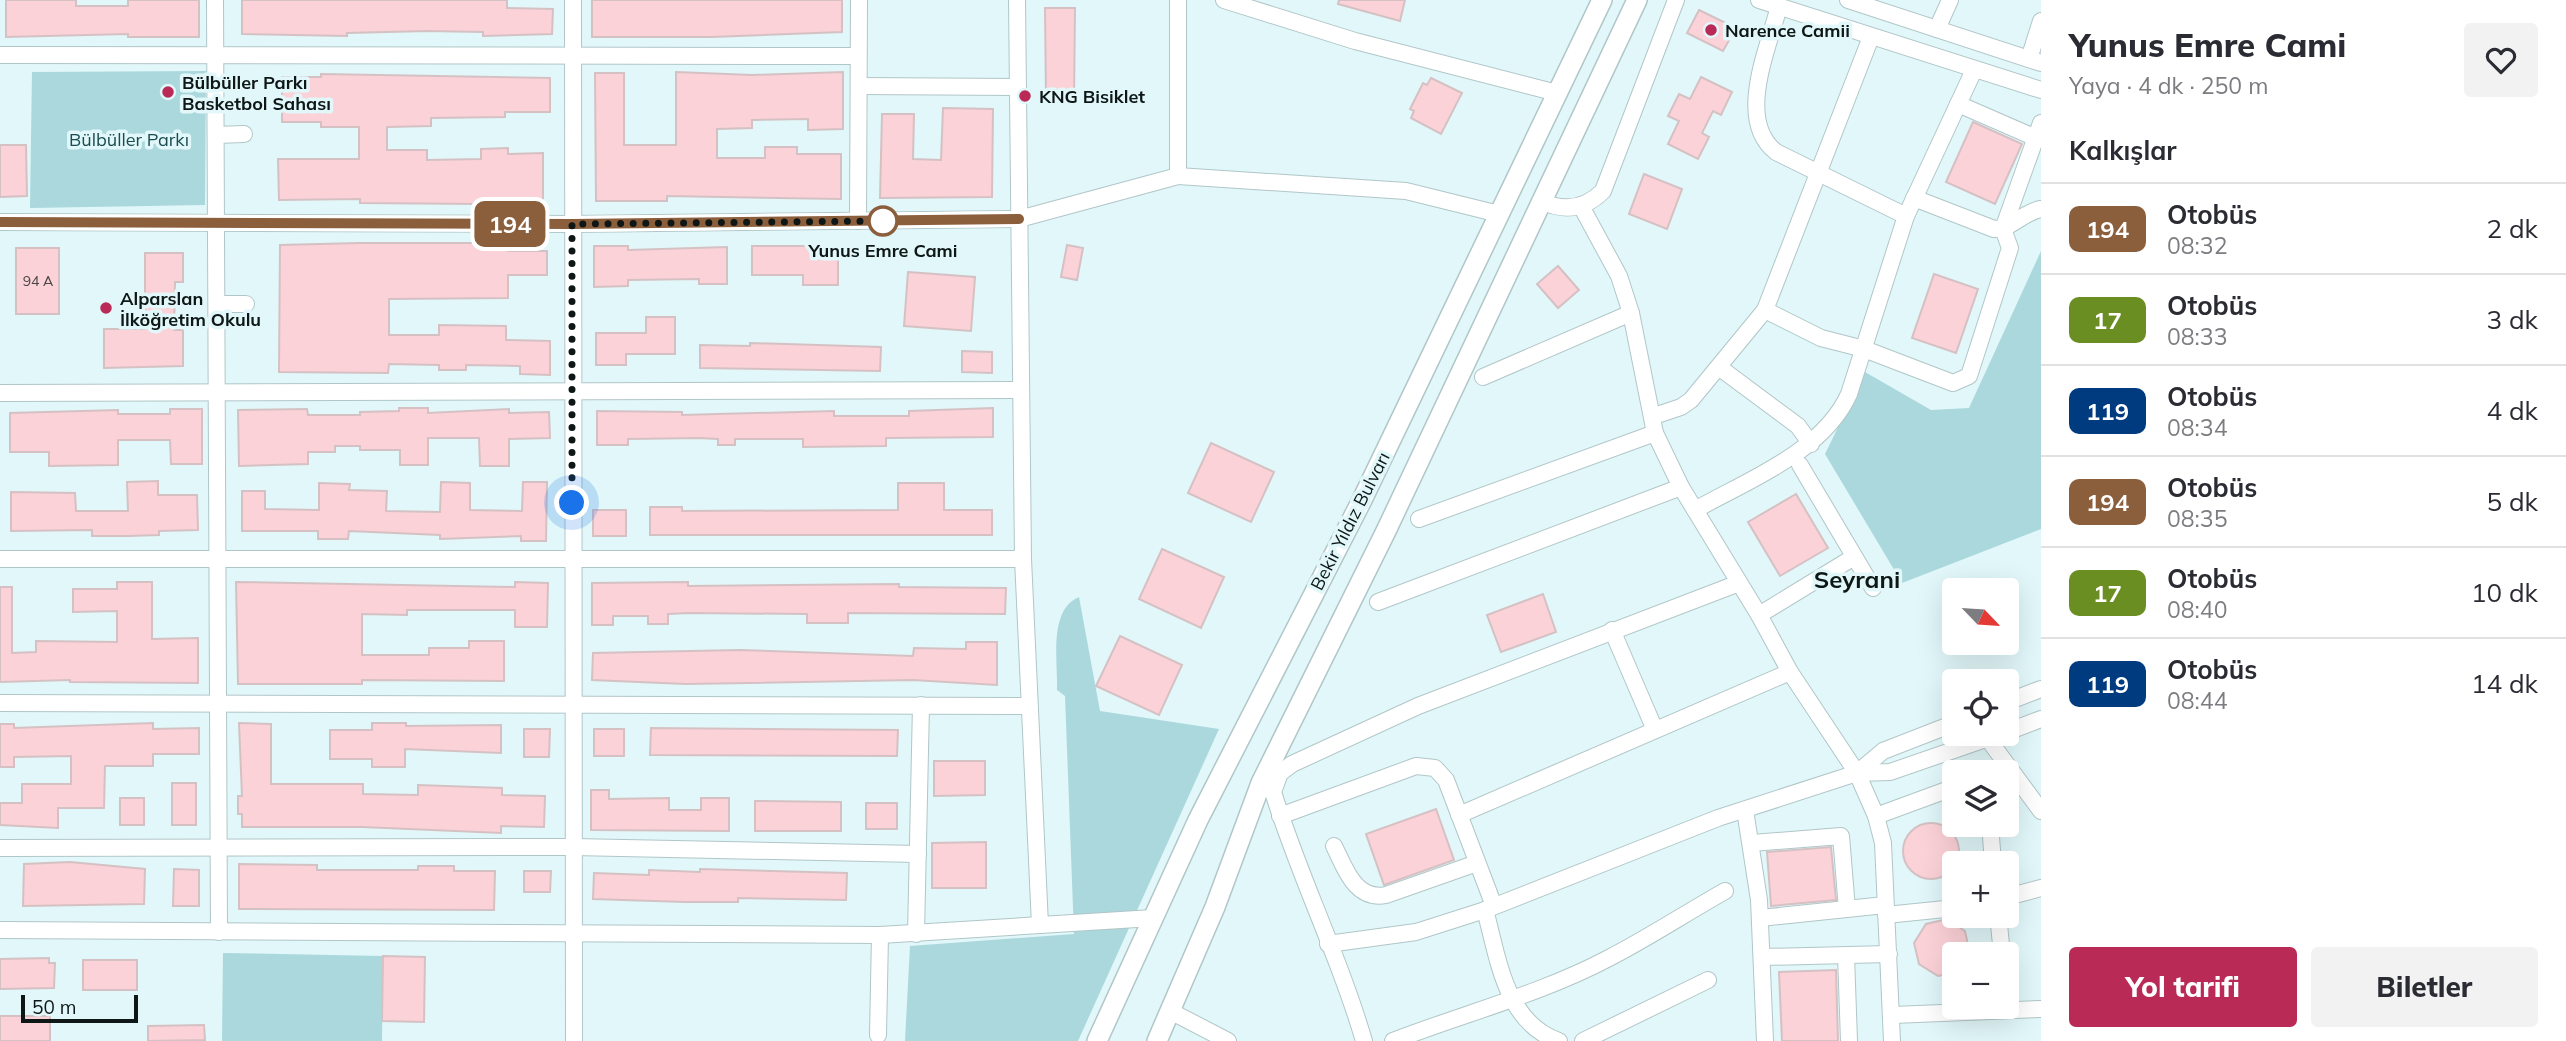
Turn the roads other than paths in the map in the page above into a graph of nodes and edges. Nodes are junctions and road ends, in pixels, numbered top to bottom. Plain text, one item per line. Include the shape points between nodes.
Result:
1 (215, 0) edge
2 (573, 0) edge
3 (859, 0) edge
4 (1017, 0) edge
5 (1178, 0) edge
6 (1224, 0) edge
7 (1602, 0) edge
8 (1637, 0) edge
9 (1676, 0) edge
10 (1759, 0) edge
11 (1848, 0) edge
12 (1950, 0) edge
13 (1779, 6) junction
14 (2041, 22) edge
15 (1937, 29) junction
16 (1871, 37) junction
17 (0, 55) edge
18 (216, 55) junction
19 (573, 55) junction
20 (859, 56) junction
21 (2035, 61) edge
22 (1974, 70) junction
23 (859, 86) junction
24 (1018, 88) junction
25 (2041, 90) edge
26 (1558, 93) junction
27 (1958, 104) junction
28 (2038, 131) edge
29 (244, 134) dead end
30 (216, 135) junction
31 (1818, 173) junction
32 (1178, 176) junction
33 (1914, 198) junction
34 (1541, 201) junction
35 (1581, 206) junction
36 (2041, 209) edge
37 (1499, 214) junction
38 (1906, 216) junction
39 (1019, 219) junction
40 (859, 221) junction
41 (0, 222) edge
42 (216, 223) junction
43 (572, 224) junction
44 (2003, 229) junction
45 (217, 304) junction
46 (246, 304) dead end
47 (1765, 310) junction
48 (1632, 313) junction
49 (1864, 349) junction
50 (1720, 368) junction
51 (1483, 377) dead end
52 (1021, 390) junction
53 (0, 393) edge
54 (572, 393) junction
55 (217, 394) junction
56 (1655, 424) junction
57 (1811, 444) junction
58 (1800, 465) dead end
59 (1681, 487) junction
60 (1695, 510) junction
61 (1419, 519) dead end
62 (1854, 557) junction
63 (0, 559) edge
64 (218, 559) junction
65 (572, 559) junction
66 (1023, 559) junction
67 (1739, 583) junction
68 (1873, 588) dead end
69 (1378, 602) dead end
70 (1759, 615) junction
71 (1612, 630) junction
72 (1790, 672) junction
73 (2041, 689) edge
74 (2019, 697) edge
75 (0, 703) edge
76 (218, 704) junction
77 (573, 705) junction
78 (921, 705) junction
79 (1029, 706) junction
80 (2041, 719) edge
81 (1942, 728) edge
82 (2019, 728) edge
83 (1655, 730) junction
84 (1967, 746) edge
85 (1857, 774) junction
86 (2019, 787) edge
87 (1267, 788) junction
88 (1942, 792) edge
89 (1745, 810) junction
90 (2041, 811) edge
91 (1459, 815) junction
92 (1280, 816) junction
93 (1876, 816) junction
94 (1752, 843) junction
95 (1334, 846) dead end
96 (0, 848) edge
97 (219, 848) junction
98 (573, 848) junction
99 (918, 854) junction
100 (1477, 863) junction
101 (2041, 888) edge
102 (1725, 891) dead end
103 (2019, 894) edge
104 (1489, 908) junction
105 (1942, 908) edge
106 (1847, 909) junction
107 (1886, 910) junction
108 (1153, 918) junction
109 (1760, 918) junction
110 (1040, 925) junction
111 (0, 930) edge
112 (219, 932) junction
113 (916, 934) junction
114 (880, 935) junction
115 (573, 936) junction
116 (1328, 944) junction
117 (1889, 954) junction
118 (1846, 955) junction
119 (1763, 957) junction
120 (1707, 980) dead end
121 (1510, 1000) junction
122 (2041, 1009) edge
123 (1170, 1012) junction
124 (1893, 1015) junction
125 (1199, 1034) edge
126 (878, 1035) dead end
127 (574, 1041) edge
128 (1097, 1041) edge
129 (1157, 1041) edge
130 (1228, 1041) edge
131 (1364, 1041) edge
132 (1393, 1041) edge
133 (1559, 1041) edge
134 (1583, 1041) edge
135 (1765, 1041) edge
136 (1849, 1041) edge
137 (1892, 1041) edge

1 - 18 street
2 - 19 street
3 - 20 street
4 - 24 street
5 - 32 street
6 - 26 street via 1355,41
7 - 26 main road, Bekir Yıldız Bulvarı
8 - 34 main road, Bekir Yıldız Bulvarı
9 - 35 street via 1603,191
10 - 13 street
11 - 15 street
12 - 15 street
13 - 16 street
13 - 31 street via 1757,96 1760,126 1776,152
14 - 21 street
15 - 21 street
16 - 22 street
16 - 31 street
17 - 18 street
18 - 19 street
18 - 30 street
19 - 20 street
19 - 43 street
20 - 23 street
22 - 25 street
22 - 27 street
23 - 24 street
23 - 40 street
24 - 39 street
26 - 37 main road, Bekir Yıldız Bulvarı
27 - 28 street
27 - 33 street
28 - 44 street
29 - 30 street
30 - 42 street
31 - 38 street
31 - 47 street
32 - 37 street via 1406,191
32 - 39 street
33 - 38 street
33 - 44 street via 1982,226
34 - 35 street via 1556,207
34 - 87 main road, Bekir Yıldız Bulvarı
35 - 48 street via 1619,276
36 - 44 street
37 - 108 main road, Bekir Yıldız Bulvarı
38 - 49 street
39 - 40 street
39 - 52 street
40 - 43 street
41 - 42 street
42 - 43 street
42 - 45 street
43 - 54 street
44 - 49 street via 2010,247 1969,376 1953,383
45 - 46 street
45 - 55 street
47 - 49 street via 1821,338
47 - 50 street
48 - 51 street
48 - 56 street
49 - 57 street via 1843,407
50 - 56 street via 1691,400
50 - 57 street via 1798,426
52 - 54 street
52 - 66 street
53 - 55 street
54 - 55 street
54 - 65 street
55 - 64 street
56 - 59 street
56 - 61 street
57 - 60 street
58 - 62 street
59 - 60 street
59 - 69 street
60 - 67 street
62 - 68 street
62 - 70 street
63 - 64 street
64 - 65 street
64 - 76 street
65 - 66 street
65 - 77 street
66 - 79 street
67 - 70 street
67 - 71 street
70 - 72 street
71 - 83 street
71 - 87 street via 1418,706 1292,764
72 - 83 street
72 - 85 street
73 - 74 street
75 - 76 street
76 - 77 street
76 - 97 street
77 - 78 street
77 - 98 street
78 - 79 street
78 - 99 street
79 - 110 street
80 - 82 street
81 - 85 street via 1883,751
83 - 91 street
84 - 85 street via 1890,772
85 - 89 street
85 - 93 street
86 - 90 street
87 - 92 street
87 - 123 main road, Bekir Yıldız Bulvarı
88 - 93 street
89 - 94 street
89 - 104 street
91 - 92 street via 1443,776 1422,765
91 - 100 street
92 - 116 street
93 - 107 street via 1883,843
94 - 106 street via 1841,836
94 - 109 street
95 - 100 street via 1356,886 1374,896
96 - 97 street
97 - 98 street
97 - 112 street
98 - 99 street
98 - 115 street
99 - 113 street
100 - 104 street
101 - 103 street
102 - 121 street via 1608,959
104 - 116 street via 1416,932
104 - 121 street
105 - 107 street
106 - 107 street
106 - 109 street
107 - 117 street
108 - 110 street
108 - 128 main road, Bekir Yıldız Bulvarı
109 - 119 street
110 - 113 street
111 - 112 street
112 - 115 street
113 - 114 street
114 - 115 street
114 - 126 street
115 - 127 street
116 - 131 street via 1350,993
117 - 118 street
117 - 124 street
118 - 119 street
118 - 136 street
119 - 135 street
120 - 134 street
121 - 132 street
121 - 133 street via 1537,1028
122 - 124 street
123 - 125 street
123 - 129 main road, Bekir Yıldız Bulvarı
124 - 137 street
125 - 130 street

